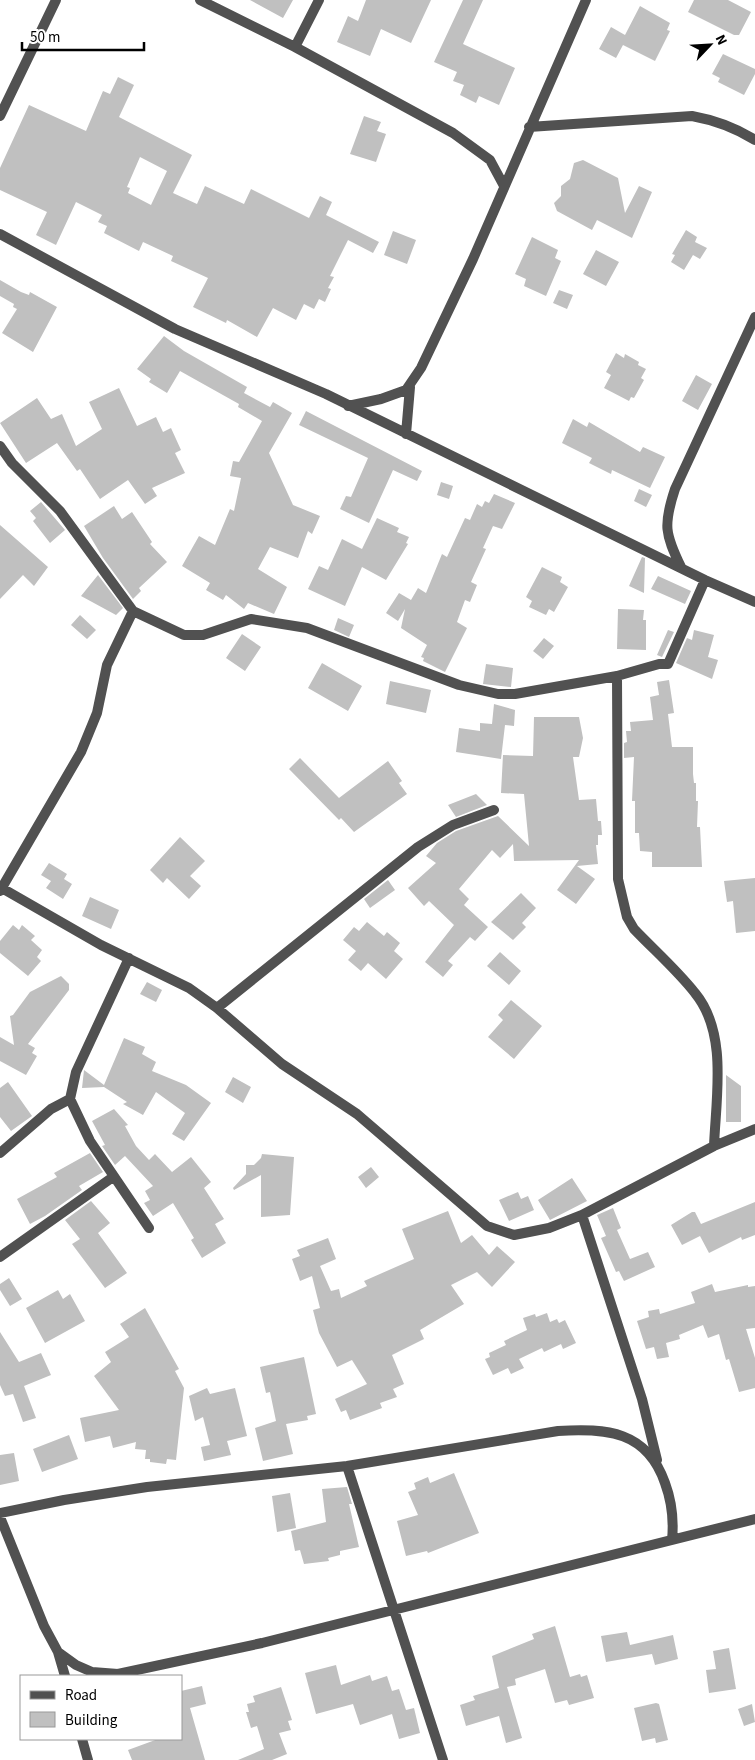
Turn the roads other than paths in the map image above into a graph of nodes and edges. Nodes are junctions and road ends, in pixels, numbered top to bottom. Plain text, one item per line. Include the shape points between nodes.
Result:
1 (56, 0) edge
2 (200, 0) edge
3 (319, 0) edge
4 (586, 0) edge
5 (295, 47) junction
6 (0, 116) edge
7 (529, 127) junction
8 (755, 140) edge
9 (504, 186) junction
10 (0, 235) edge
11 (755, 316) edge
12 (410, 387) junction
13 (348, 406) junction
14 (406, 434) junction
15 (0, 446) edge
16 (682, 567) junction
17 (705, 580) junction
18 (755, 602) edge
19 (132, 611) junction
20 (617, 676) junction
21 (494, 810) dead end
22 (1, 889) edge
23 (129, 958) junction
24 (216, 1008) junction
25 (70, 1099) junction
26 (755, 1129) edge
27 (714, 1146) junction
28 (0, 1152) edge
29 (113, 1178) junction
30 (582, 1215) junction
31 (149, 1228) dead end
32 (0, 1257) edge
33 (659, 1465) junction
34 (347, 1466) junction
35 (0, 1513) edge
36 (0, 1517) edge
37 (755, 1519) edge
38 (672, 1540) junction
39 (394, 1610) junction
40 (58, 1652) junction
41 (65, 1675) edge
42 (82, 1740) edge
43 (88, 1760) edge
44 (443, 1760) edge

1 - 6 street
2 - 5 street
3 - 5 street
4 - 7 street
5 - 9 street via 453,132 490,160
7 - 8 street via 692,116 744,133
7 - 9 street
9 - 12 street
10 - 13 street via 174,329
11 - 16 street via 669,507 666,522 669,540
12 - 13 street via 381,399
12 - 14 street
13 - 14 street
14 - 16 street
15 - 19 street via 60,511
16 - 17 street
17 - 18 street
17 - 20 street via 668,664
19 - 20 street via 184,635 194,636 251,619 307,628 460,685 498,694 515,694
19 - 22 street via 107,665 97,713 80,752
20 - 27 street via 618,879 634,929 696,994 713,1029 717,1067
21 - 24 street via 453,825 418,847
22 - 23 street
23 - 24 street via 168,976
23 - 25 street via 76,1072
24 - 30 street via 282,1064 357,1114 487,1226 523,1235
25 - 28 street via 51,1109
25 - 29 street via 90,1141
26 - 27 street
27 - 30 street
29 - 31 street
29 - 32 street
30 - 33 street via 642,1399
33 - 34 street via 646,1448 629,1439 590,1429 558,1431
33 - 38 street via 673,1510
34 - 35 street via 147,1488
34 - 39 street
36 - 40 street via 44,1626
37 - 38 street
38 - 39 street
39 - 40 street via 118,1674 92,1672
39 - 44 street
40 - 41 street
42 - 43 street

